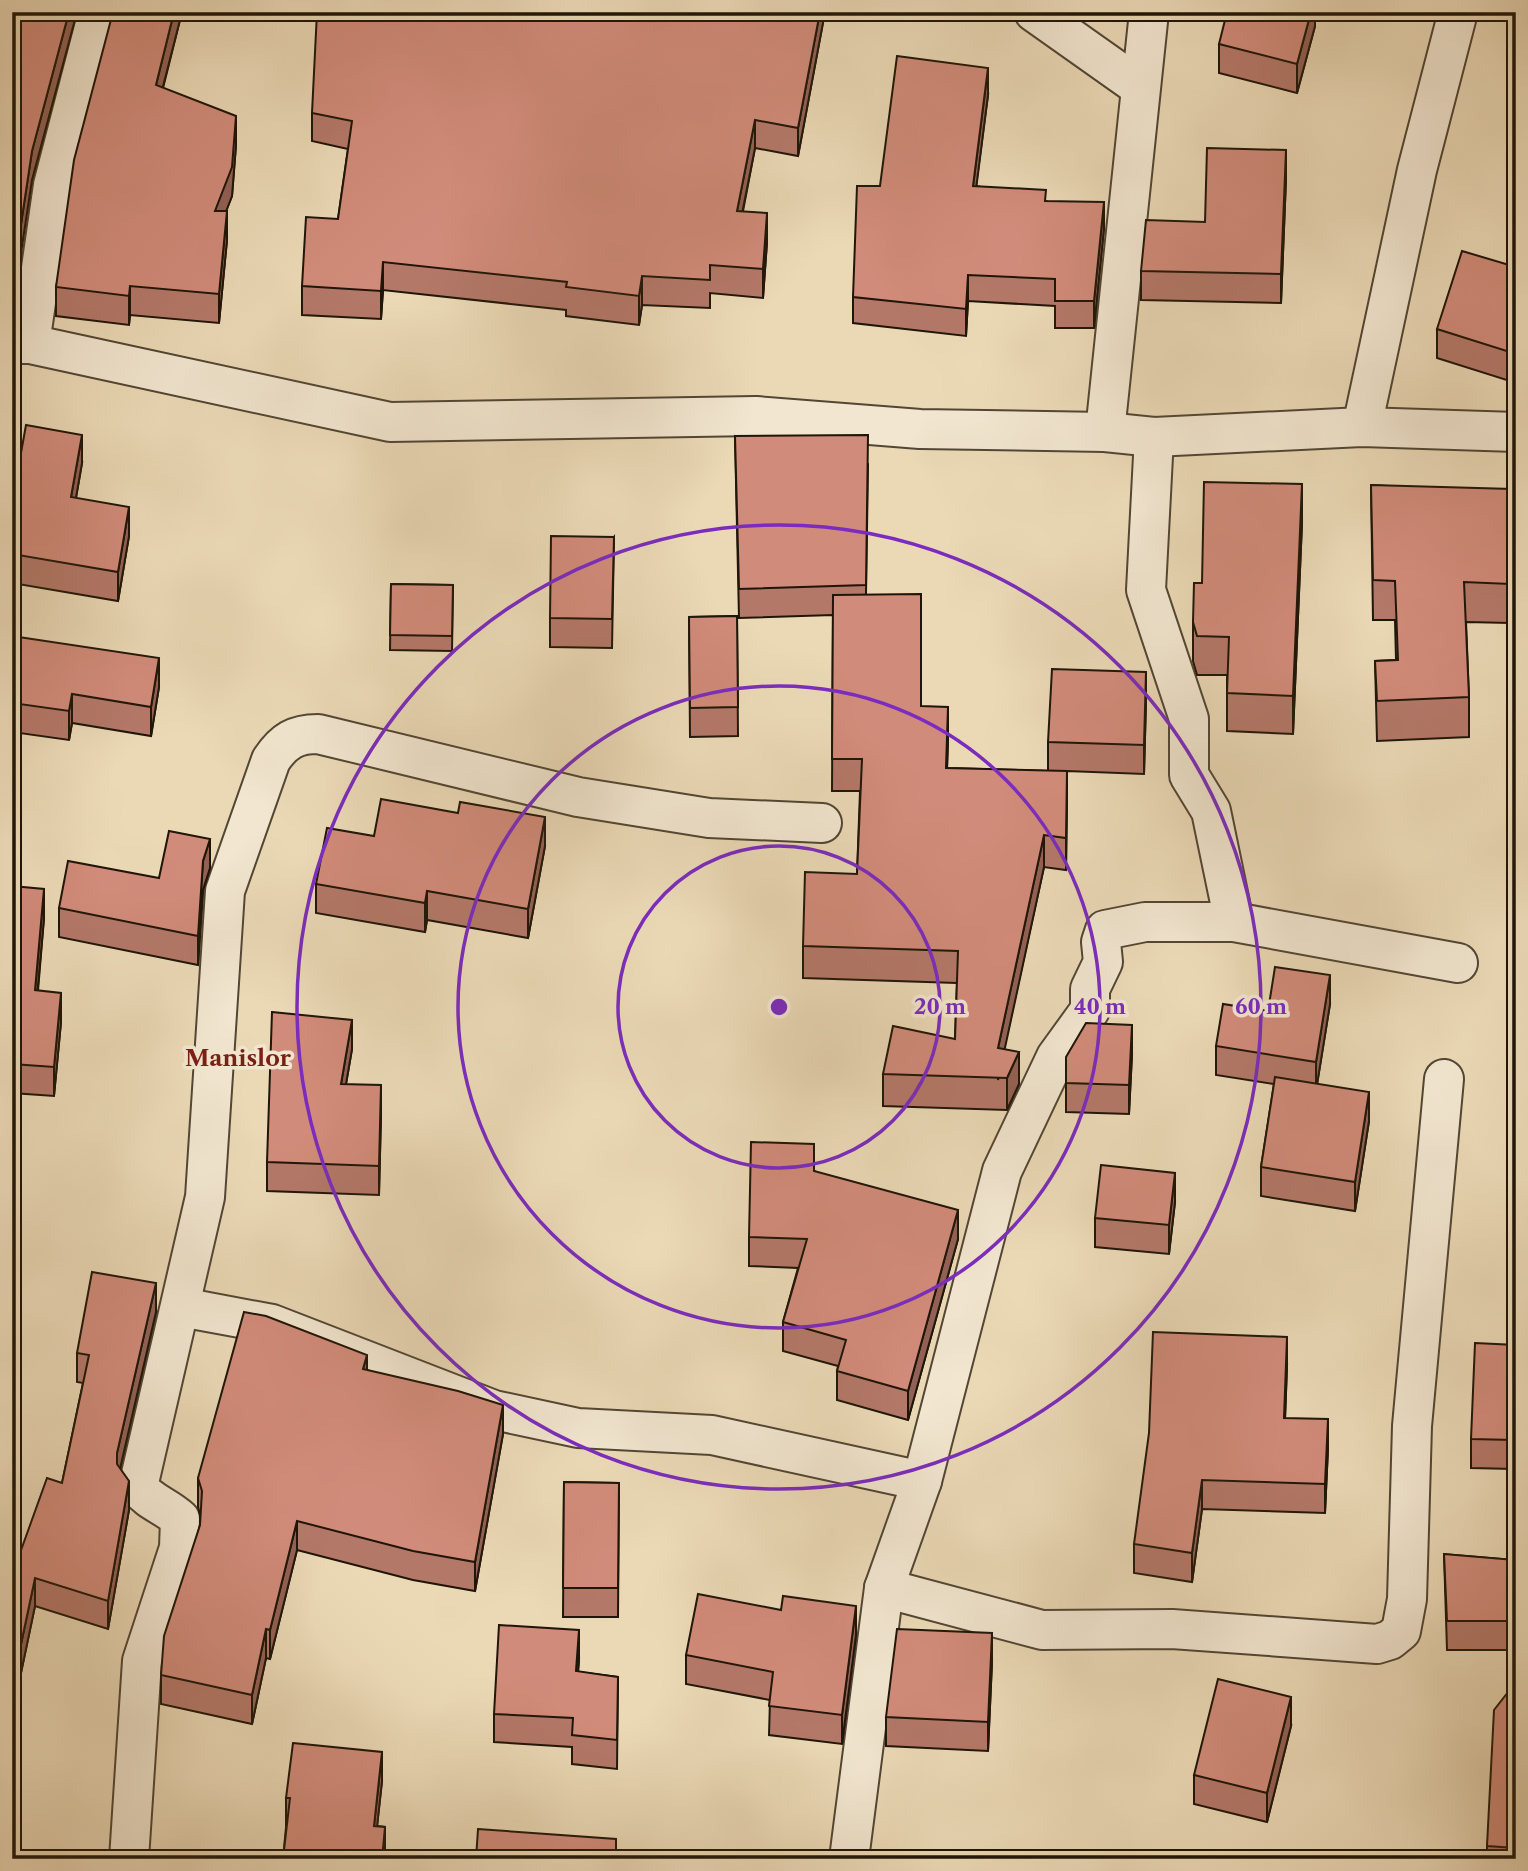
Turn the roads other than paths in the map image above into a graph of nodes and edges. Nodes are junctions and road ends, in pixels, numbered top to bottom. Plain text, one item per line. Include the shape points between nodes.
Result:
1 (98, 12) edge
2 (1034, 12) edge
3 (1149, 12) edge
4 (1458, 12) edge
5 (1140, 87) junction
6 (21, 344) edge
7 (1362, 427) junction
8 (1105, 432) junction
9 (1516, 432) edge
10 (1154, 437) junction
11 (822, 823) dead end
12 (1234, 922) junction
13 (1458, 963) dead end
14 (1444, 1079) dead end
15 (181, 1307) junction
16 (922, 1481) junction
17 (884, 1588) junction
18 (129, 1859) edge
19 (849, 1859) edge

1 - 6 street via 53,185
2 - 5 street
3 - 5 street
4 - 7 street via 1417,170
5 - 8 street
6 - 8 street via 390,422 757,416 919,429
7 - 9 street
7 - 10 street
8 - 10 street
10 - 12 street via 1146,590 1189,719 1189,775 1211,811
11 - 15 street via 709,818 578,797 318,734 288,740 271,760 225,891 205,1198
12 - 13 street
12 - 16 street via 1145,922 1105,930 1103,962 1090,989 1090,1010 1056,1057 1002,1171
14 - 17 street via 1412,1426 1407,1600 1401,1631 1377,1644 1172,1629 1042,1630
15 - 16 street via 272,1324 494,1410 578,1428 712,1436
15 - 18 street via 138,1487 147,1499 180,1519 179,1548 142,1661
16 - 17 street
17 - 19 street

